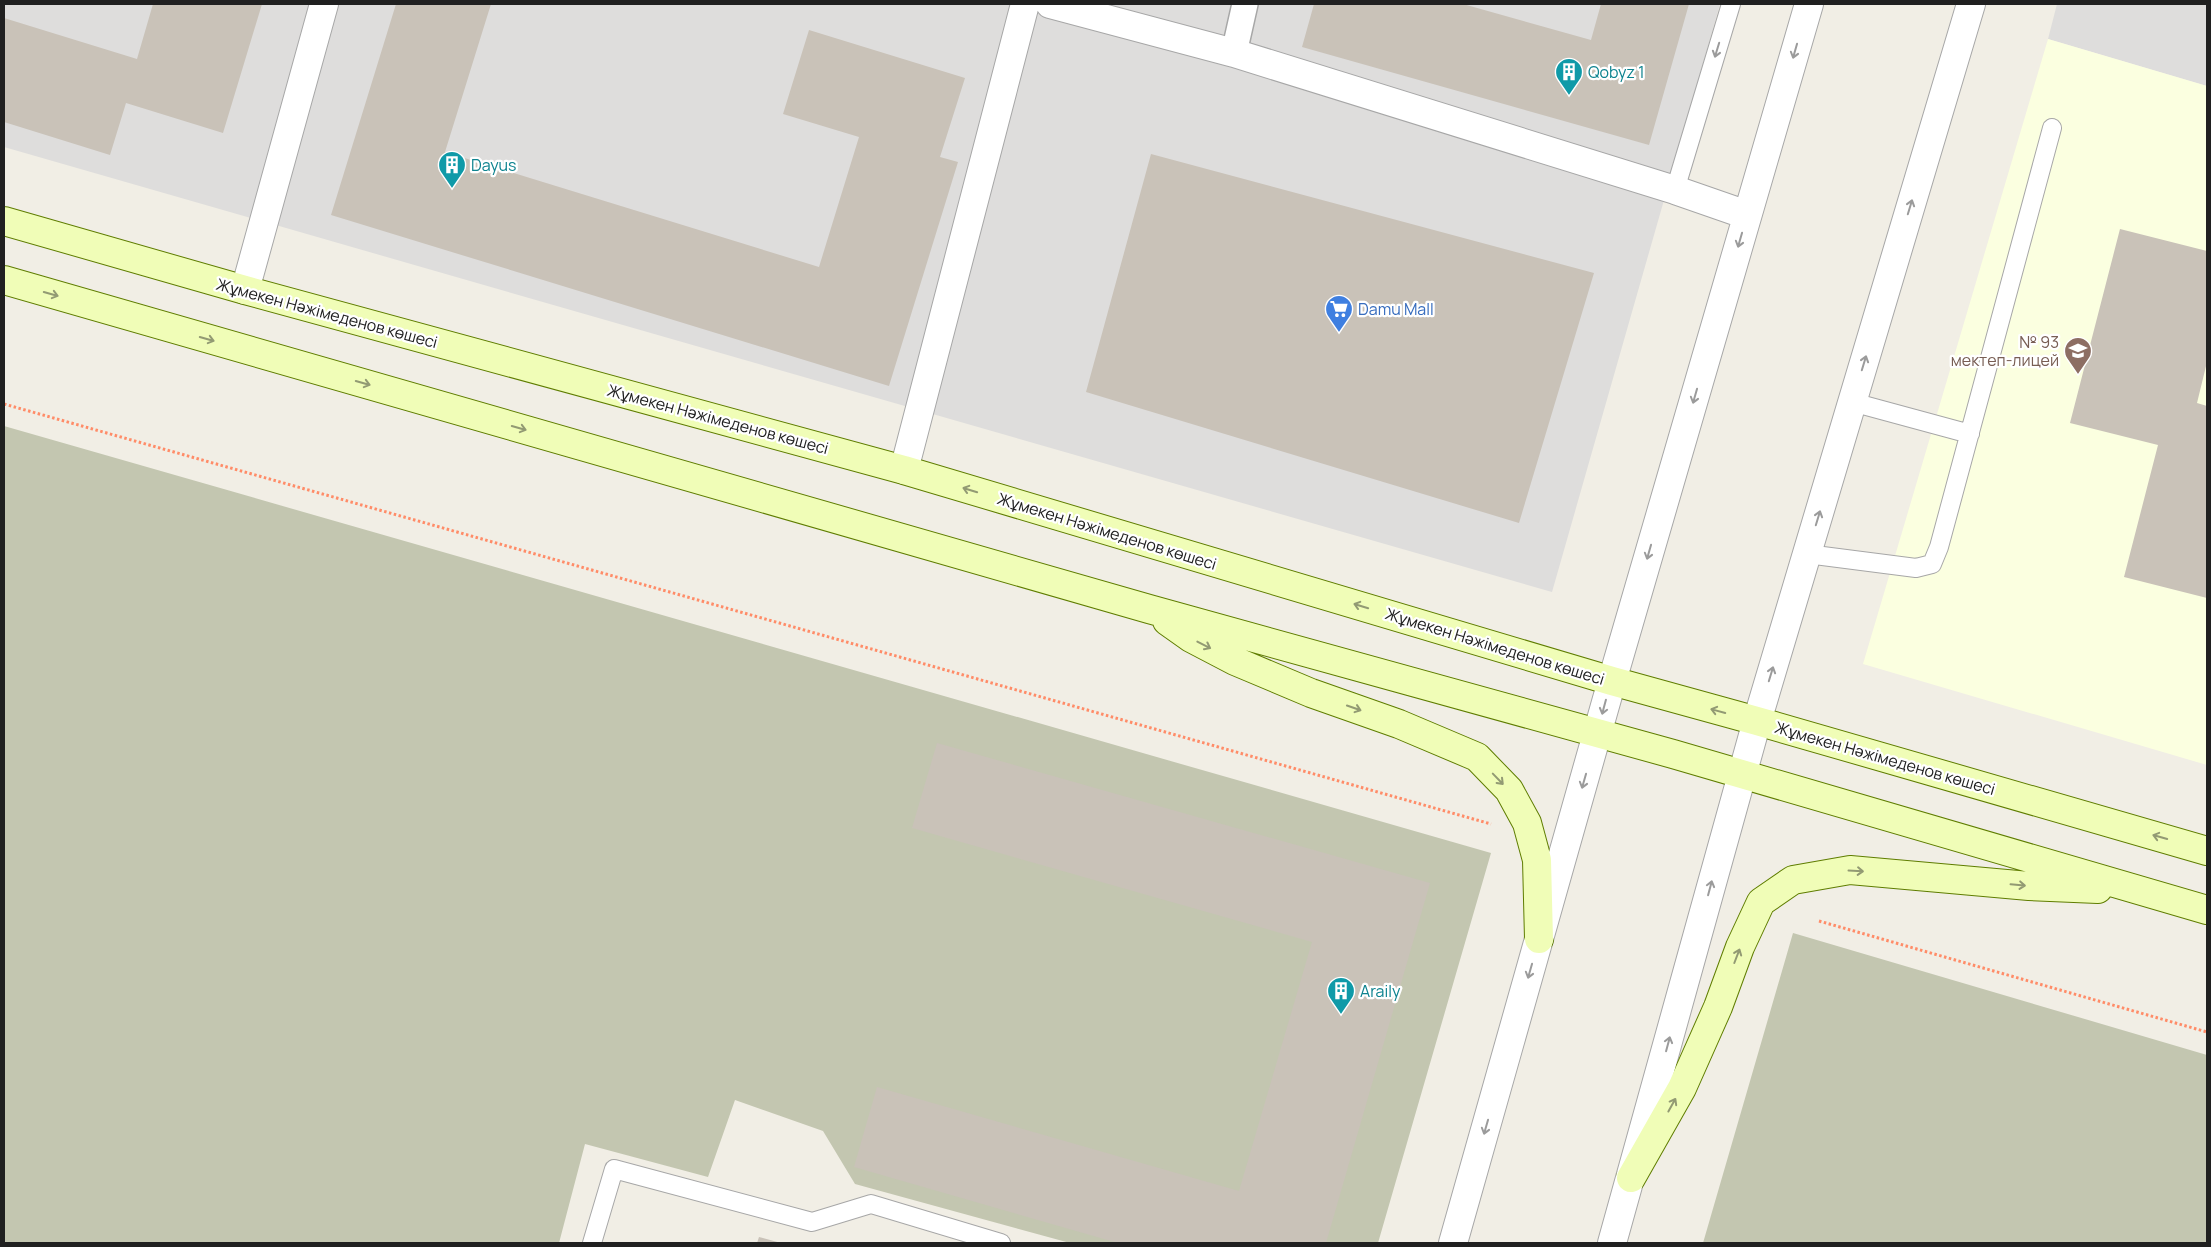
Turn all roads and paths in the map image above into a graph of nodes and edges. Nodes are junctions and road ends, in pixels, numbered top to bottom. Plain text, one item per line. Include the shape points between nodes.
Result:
1 (324, 4) edge
2 (1025, 4) edge
3 (1050, 4) edge
4 (1245, 4) edge
5 (1732, 4) edge
6 (1809, 4) edge
7 (1971, 4) edge
8 (1234, 53) junction
9 (2052, 128) dead end
10 (1675, 190) junction
11 (1747, 215) junction
12 (4, 221) edge
13 (4, 280) edge
14 (245, 290) junction
15 (1852, 402) junction
16 (4, 404) edge
17 (1970, 434) junction
18 (904, 470) junction
19 (1807, 554) junction
20 (1149, 608) junction
21 (1612, 681) junction
22 (1757, 721) junction
23 (1597, 734) junction
24 (1741, 774) junction
25 (1494, 825) dead end
26 (2207, 850) edge
27 (2144, 892) junction
28 (2207, 910) edge
29 (1818, 921) dead end
30 (1539, 939) junction
31 (2207, 1032) edge
32 (1631, 1178) junction
33 (592, 1243) edge
34 (1001, 1243) edge
35 (1452, 1243) edge
36 (1612, 1243) edge

1 - 14 street
2 - 18 street
3 - 8 street
4 - 8 street
5 -> 10 lane
6 -> 11 street
15 -> 7 street
8 - 10 street
9 - 17 lane
10 - 11 street
11 -> 21 street
12 - 14 main road, Жұмекен Нәжімеденов көшесі
13 -> 20 main road
14 - 18 main road, Жұмекен Нәжімеденов көшесі
15 - 17 lane
19 -> 15 street
16 - 25 path
17 - 19 lane via 1932,564 1916,568
21 -> 18 main road, Жұмекен Нәжімеденов көшесі
22 -> 19 street
20 - 23 main road
20 -> 30 main road via 1191,638 1235,660 1477,757 1509,790 1526,823 1537,860
22 -> 21 main road, Жұмекен Нәжімеденов көшесі
21 -> 23 street
22 - 24 street
26 -> 22 main road, Жұмекен Нәжімеденов көшесі
23 - 24 main road
23 -> 30 street
24 - 27 main road
32 -> 24 street
27 - 28 main road
32 -> 27 main road via 1682,1088 1761,902 1793,880 1850,870 2028,886
29 - 31 path
30 -> 35 street
32 - 36 street
33 - 34 lane via 614,1169 812,1222 871,1204

